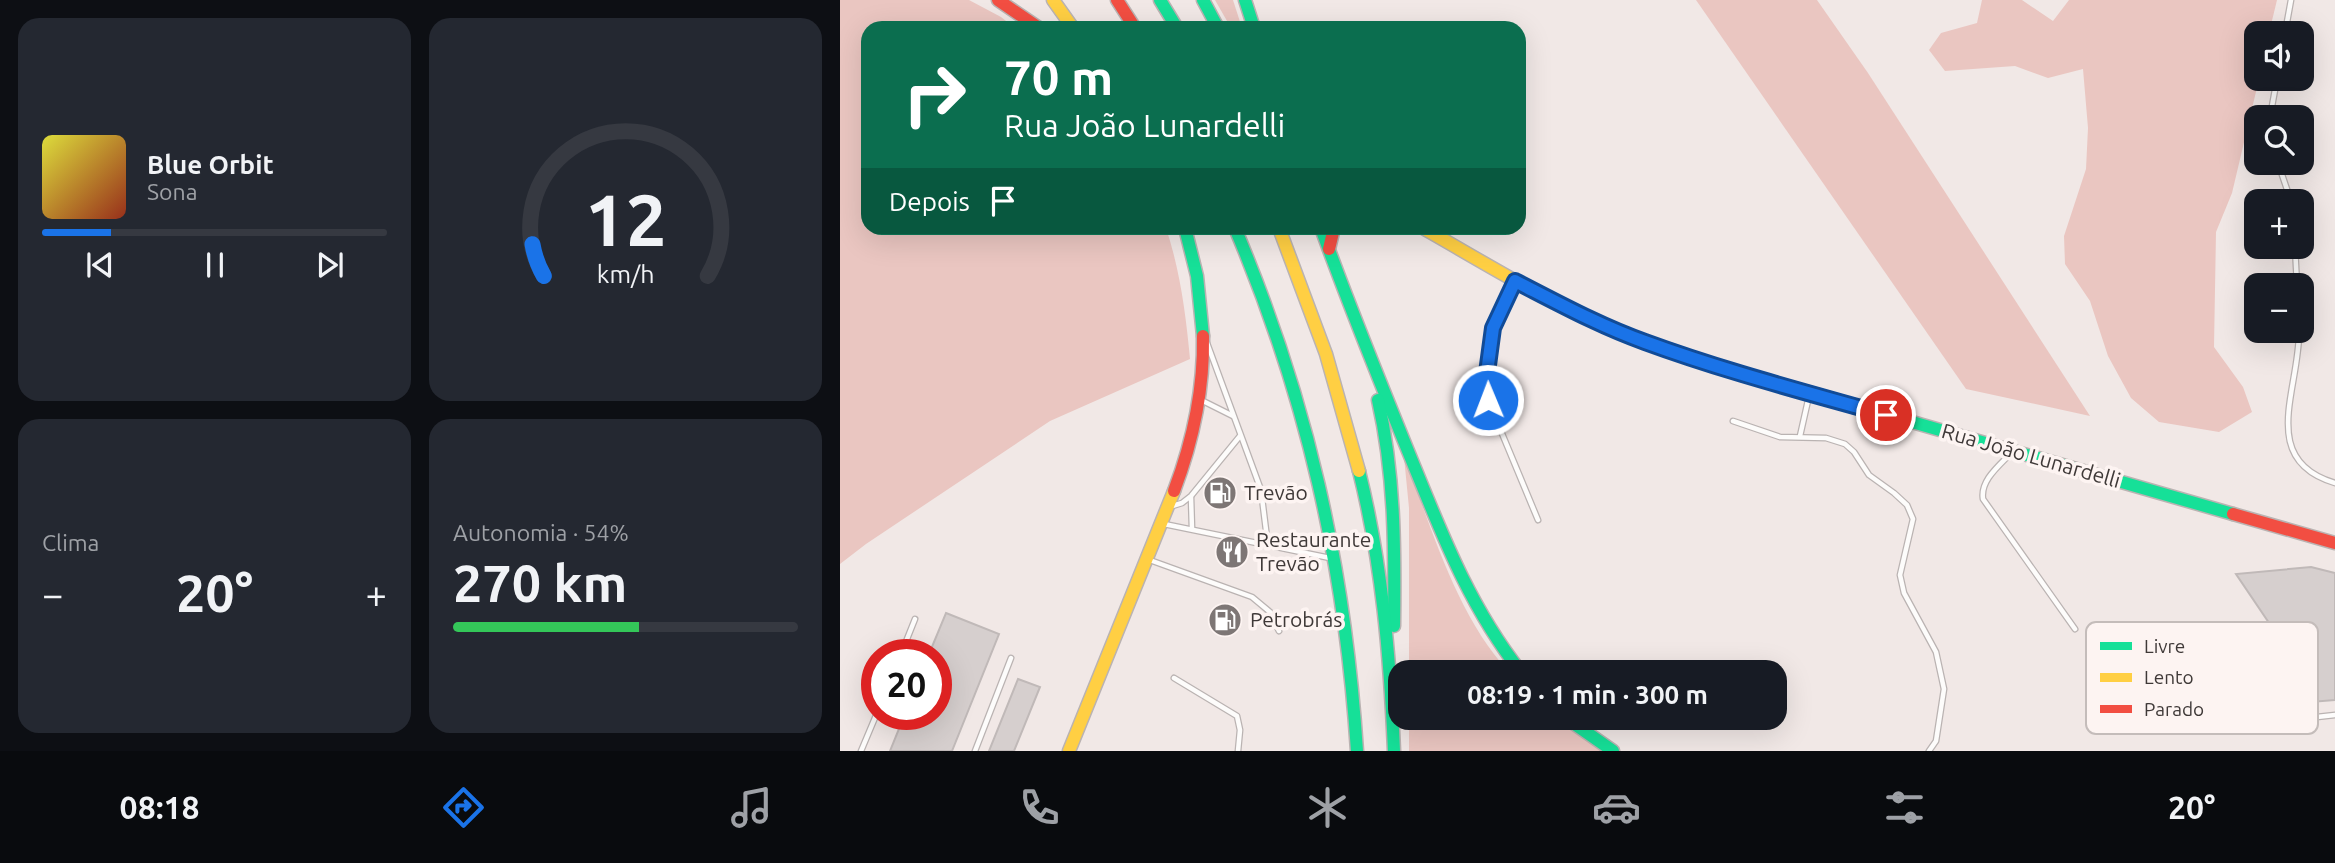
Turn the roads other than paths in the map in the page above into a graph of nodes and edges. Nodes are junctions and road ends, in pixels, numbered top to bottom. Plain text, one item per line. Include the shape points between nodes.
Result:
1 (998, 0) edge
2 (1053, 0) edge
3 (1117, 0) edge
4 (1160, 0) edge
5 (1203, 0) edge
6 (1245, 0) edge
7 (2291, 0) edge
8 (1029, 21) edge
9 (1068, 21) edge
10 (1130, 21) edge
11 (1173, 21) edge
12 (1215, 21) edge
13 (1252, 21) edge
14 (2287, 21) edge
15 (1187, 235) edge
16 (1226, 235) edge
17 (1238, 235) edge
18 (1282, 235) edge
19 (1323, 235) edge
20 (1332, 235) edge
21 (1435, 235) edge
22 (1329, 249) junction
23 (1515, 281) junction
24 (1271, 317) junction
25 (1205, 336) junction
26 (1363, 340) junction
27 (2297, 343) edge
28 (1810, 393) junction
29 (1200, 400) junction
30 (1234, 416) junction
31 (1733, 421) dead end
32 (1241, 435) junction
33 (1800, 436) junction
34 (2012, 451) junction
35 (2335, 483) edge
36 (1191, 496) junction
37 (1168, 507) junction
38 (1538, 520) dead end
39 (1161, 523) junction
40 (1192, 529) junction
41 (2335, 543) edge
42 (1268, 545) junction
43 (1147, 559) junction
44 (1334, 559) junction
45 (915, 619) dead end
46 (2075, 629) dead end
47 (1279, 631) dead end
48 (907, 639) edge
49 (1011, 658) dead end
50 (1389, 660) edge
51 (1393, 660) edge
52 (1510, 660) edge
53 (1174, 678) dead end
54 (870, 730) edge
55 (1394, 730) edge
56 (1583, 730) edge
57 (861, 751) edge
58 (975, 751) edge
59 (1070, 751) edge
60 (1238, 751) edge
61 (1357, 751) edge
62 (1394, 751) edge
63 (1613, 751) edge
64 (1929, 751) edge

1 - 8 main road
2 - 9 main road
3 - 10 main road
4 - 11 main road
5 - 12 main road
6 - 13 main road
7 - 14 lane
15 - 25 main road via 1200,287
16 - 24 main road
17 - 24 main road
18 - 50 main road via 1325,348 1353,448 1380,586
19 - 22 main road
20 - 22 main road
21 - 23 main road, Rua João Lunardelli
22 - 26 main road
23 - 28 main road, Rua João Lunardelli via 1644,342
23 - 38 lane via 1493,328 1486,380 1488,400
24 - 44 main road via 1302,416
25 - 29 main road
25 - 30 lane
26 - 51 main road via 1390,461
26 - 52 main road via 1464,584
27 - 35 lane via 2287,427 2293,455 2303,468
28 - 33 lane
28 - 34 main road, Rua João Lunardelli
29 - 30 lane
29 - 37 main road
30 - 32 lane
31 - 33 lane via 1780,437
32 - 36 lane
32 - 42 lane via 1261,490
33 - 64 lane via 1845,444 1869,475 1907,505 1913,519 1900,575 1904,593 1936,652 1944,689 1936,741
34 - 41 main road, Rua João Lunardelli
34 - 46 lane via 1986,480 1983,499
36 - 37 lane
36 - 40 lane
37 - 39 main road
39 - 40 lane
39 - 43 main road
40 - 42 lane
42 - 44 lane
43 - 47 lane via 1252,597 1270,612
43 - 59 main road
44 - 61 main road via 1354,695
45 - 48 lane
49 - 58 lane
53 - 60 lane via 1237,716
54 - 57 lane
55 - 62 main road
56 - 63 main road

